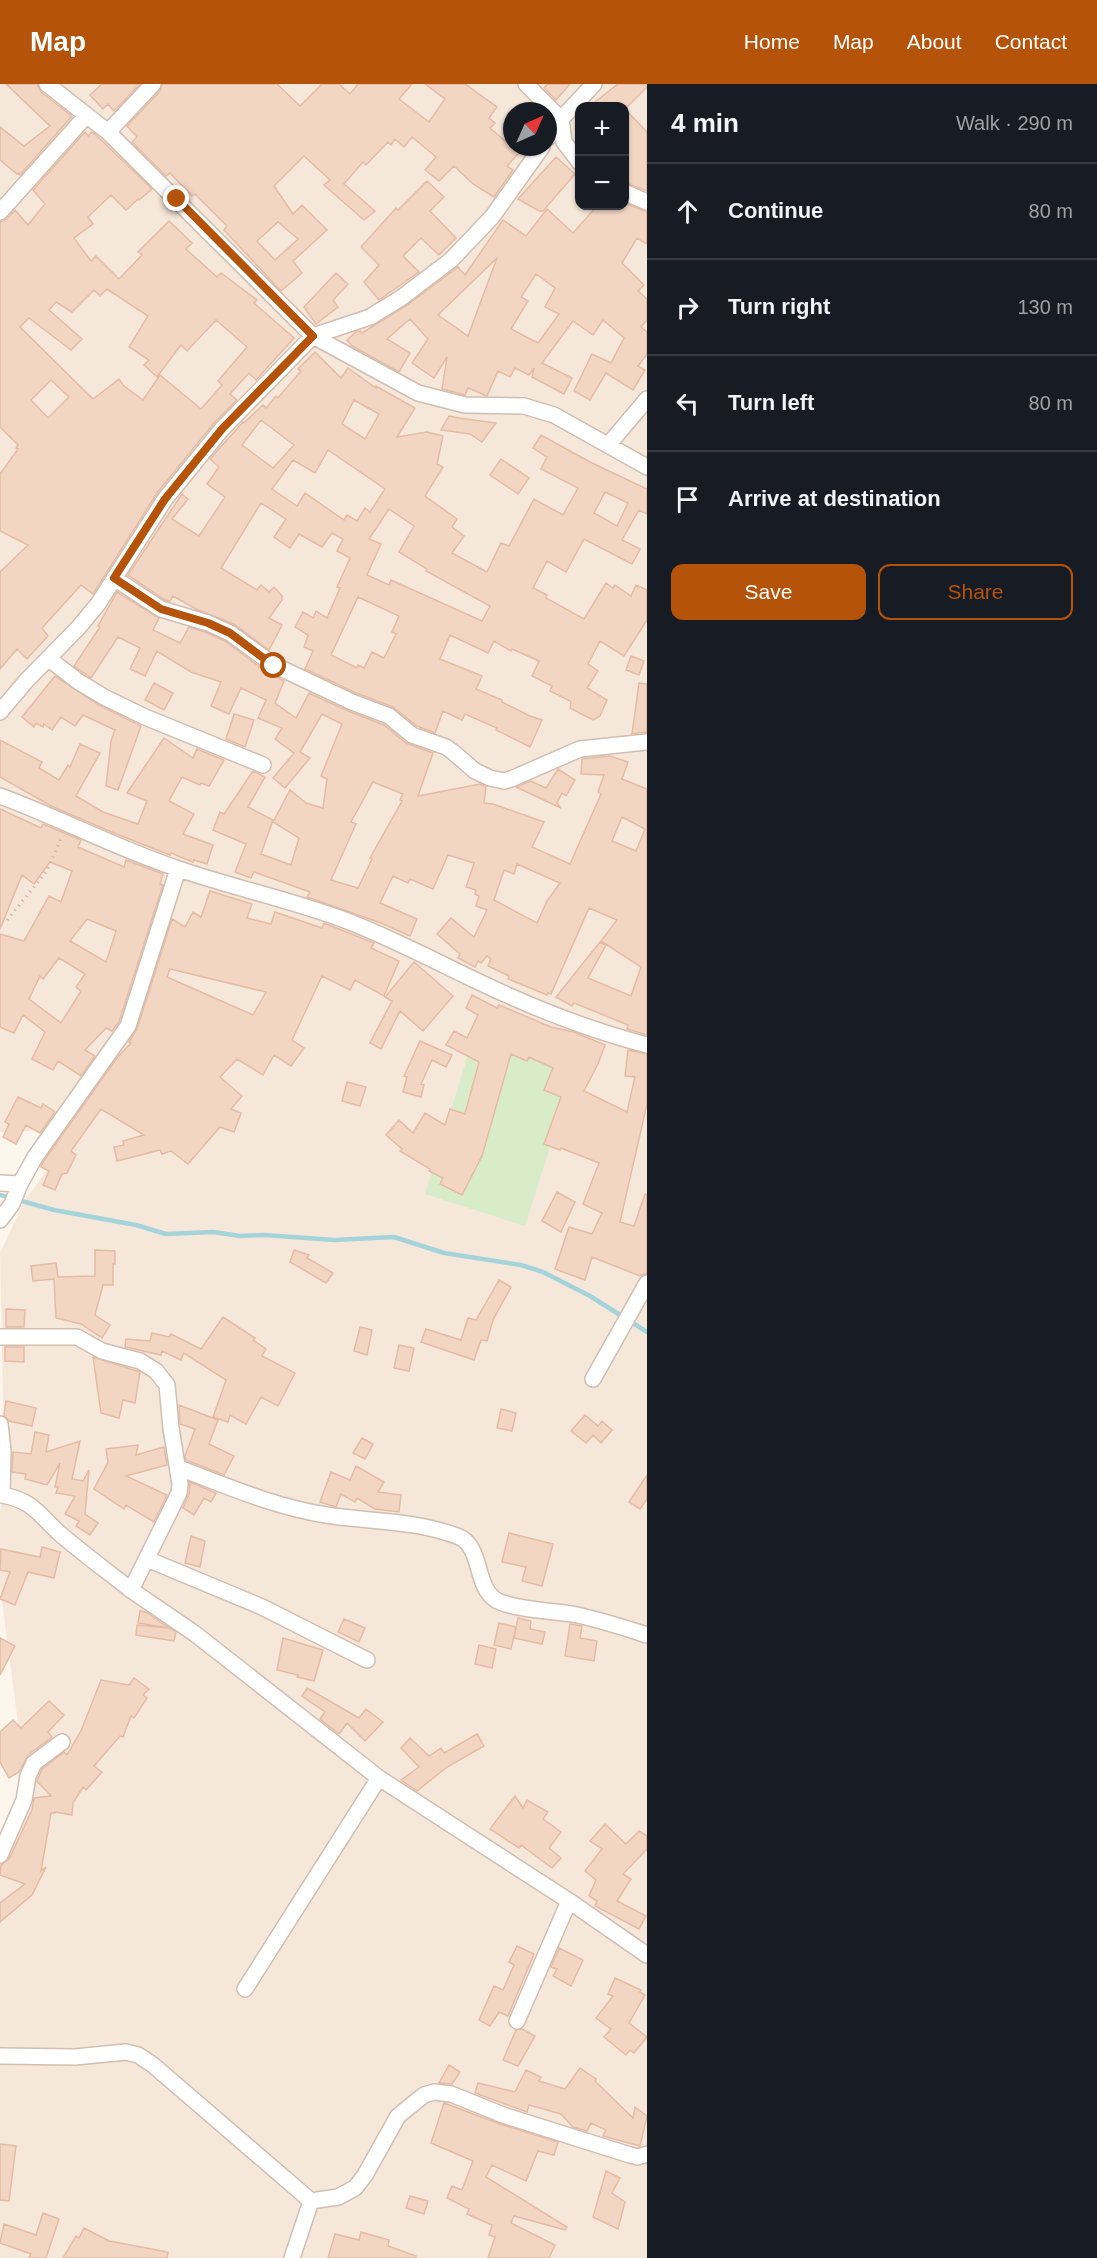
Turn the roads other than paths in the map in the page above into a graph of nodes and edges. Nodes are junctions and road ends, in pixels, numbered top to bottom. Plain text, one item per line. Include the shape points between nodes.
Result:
1 (47, 84) edge
2 (153, 84) edge
3 (526, 84) edge
4 (594, 84) edge
5 (86, 116) junction
6 (561, 119) junction
7 (557, 125) edge
8 (108, 132) junction
9 (536, 156) edge
10 (575, 157) edge
11 (629, 194) edge
12 (647, 202) edge
13 (0, 212) edge
14 (313, 336) junction
15 (647, 399) edge
16 (609, 444) junction
17 (647, 467) edge
18 (114, 578) junction
19 (49, 659) junction
20 (0, 712) edge
21 (647, 742) edge
22 (263, 765) dead end
23 (0, 796) edge
24 (178, 869) junction
25 (647, 1045) edge
26 (0, 1183) edge
27 (16, 1193) junction
28 (0, 1220) edge
29 (647, 1283) edge
30 (0, 1337) edge
31 (593, 1379) dead end
32 (0, 1424) edge
33 (179, 1468) junction
34 (1, 1479) edge
35 (1, 1498) edge
36 (147, 1559) junction
37 (131, 1590) junction
38 (647, 1635) edge
39 (367, 1660) dead end
40 (62, 1742) dead end
41 (380, 1778) junction
42 (0, 1855) edge
43 (569, 1901) junction
44 (647, 1955) edge
45 (244, 1989) dead end
46 (517, 2021) dead end
47 (0, 2056) edge
48 (647, 2154) edge
49 (311, 2201) junction
50 (292, 2258) edge

1 - 5 street
2 - 8 street
3 - 6 street
4 - 6 street
5 - 8 street
5 - 13 street
6 - 7 street
6 - 10 street via 564,142
8 - 14 street
9 - 14 street via 492,217 451,260 370,317
11 - 12 street
14 - 16 street via 418,393 465,405 524,406 554,415
14 - 18 street via 222,429 165,499
15 - 16 street
16 - 17 street
18 - 19 street via 98,604
18 - 21 street via 161,609 230,633 274,666 389,716 412,735 446,747 490,778 504,781 580,749
19 - 20 street
19 - 22 street via 104,697
23 - 24 street
24 - 25 street via 348,921 555,1014
24 - 27 street via 128,1026 35,1157
26 - 27 street
27 - 28 street
29 - 31 street
30 - 33 street via 77,1337 156,1371 167,1385
32 - 34 street
33 - 36 street via 179,1493
33 - 38 street via 273,1504 327,1515 422,1525 460,1537 470,1545 488,1591 496,1600 583,1617
34 - 35 street
35 - 37 street via 16,1498 32,1506
36 - 37 street
36 - 39 street via 262,1607
37 - 41 street via 194,1633
40 - 42 street via 34,1763 24,1800
41 - 43 street
41 - 45 street
43 - 44 street
43 - 46 street
47 - 49 street via 126,2052 138,2055
48 - 49 street via 630,2156 451,2094 434,2092 424,2095 398,2116 355,2188 338,2197
49 - 50 street

